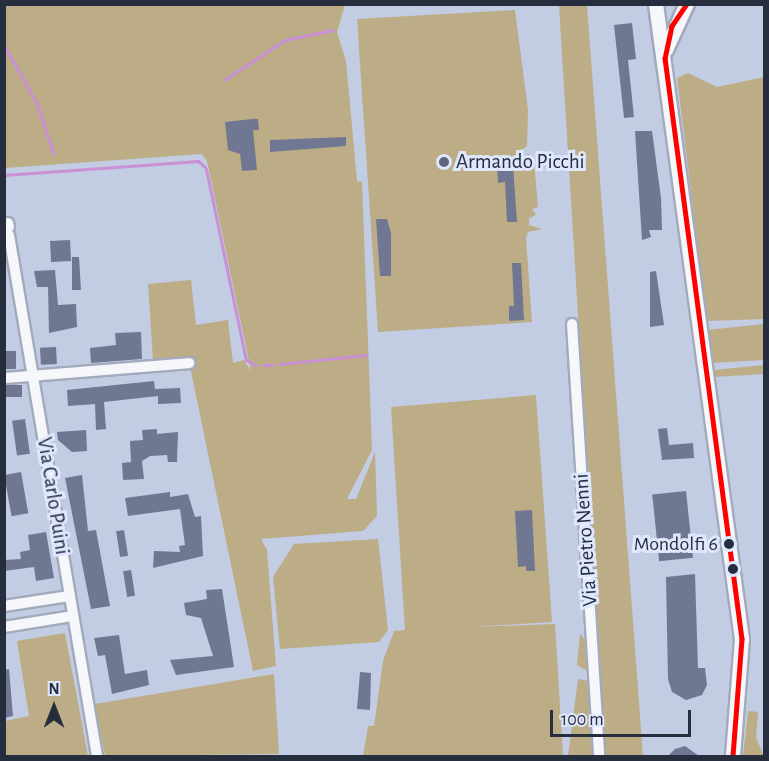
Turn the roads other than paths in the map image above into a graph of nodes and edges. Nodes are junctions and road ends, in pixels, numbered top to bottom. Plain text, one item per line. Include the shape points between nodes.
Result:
1 (657, 4) edge
2 (687, 4) edge
3 (665, 58) junction
4 (9, 228) dead end
5 (572, 324) dead end
6 (189, 363) dead end
7 (33, 376) junction
8 (4, 378) edge
9 (69, 596) junction
10 (4, 606) edge
11 (73, 616) junction
12 (4, 627) edge
13 (97, 756) edge
14 (599, 756) edge
15 (733, 756) edge

1 - 3 main road
2 - 3 main road via 672,26
3 - 15 main road via 742,639
4 - 7 street, Via Carlo Puini
5 - 14 street, Via Pietro Nenni
6 - 7 street
7 - 8 street
7 - 9 street, Via Carlo Puini
9 - 10 street
9 - 11 street, Via Carlo Puini
11 - 12 street
11 - 13 street, Via Carlo Puini

